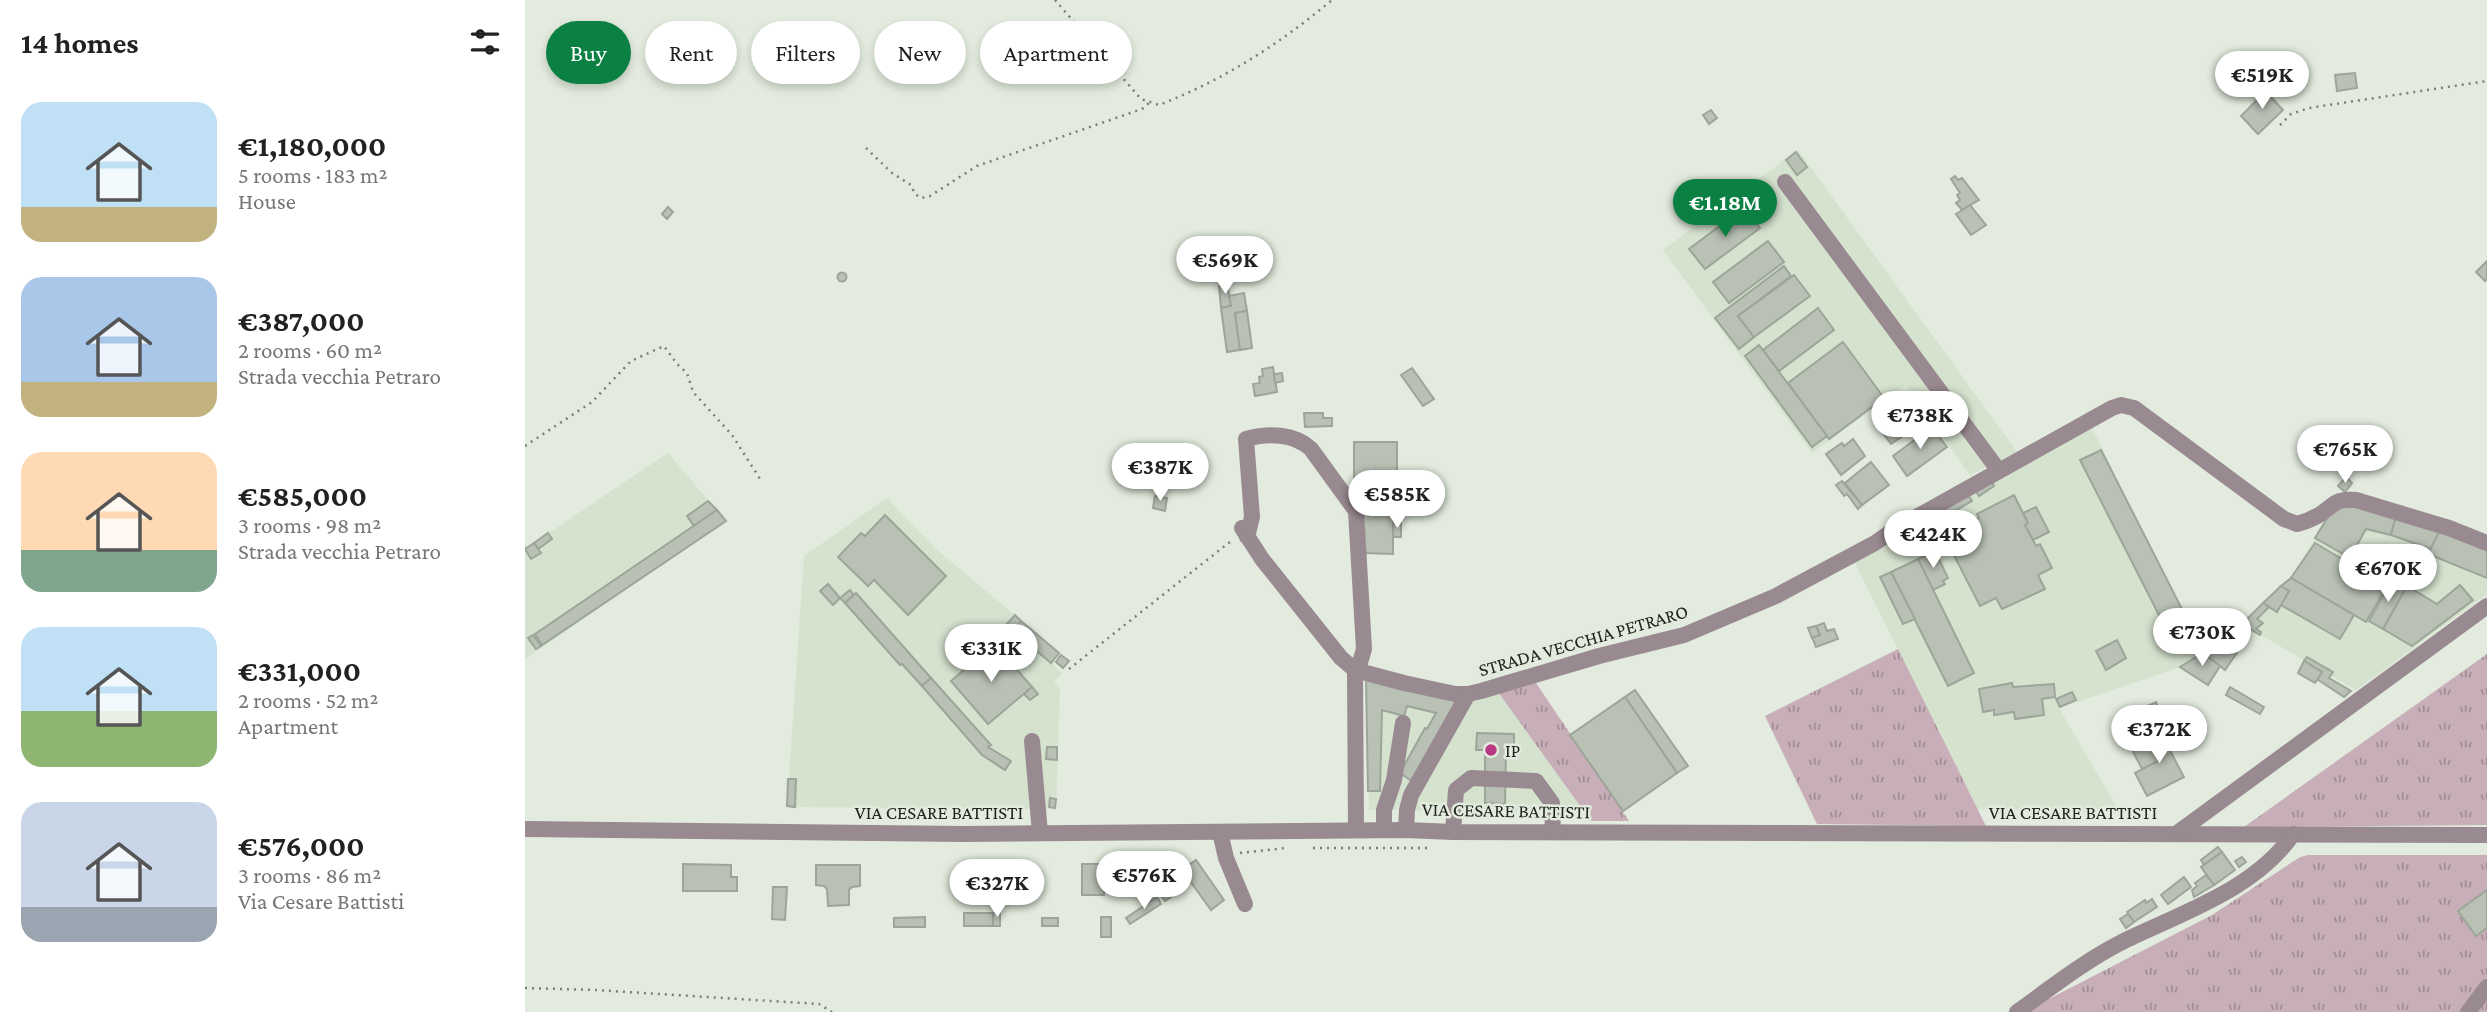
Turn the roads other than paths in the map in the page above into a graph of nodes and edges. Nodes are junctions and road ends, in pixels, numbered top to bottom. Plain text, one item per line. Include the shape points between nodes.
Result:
1 (1785, 182) dead end
2 (1999, 471) junction
3 (2487, 543) edge
4 (2487, 606) edge
5 (1355, 670) junction
6 (1468, 694) junction
7 (1403, 723) dead end
8 (1031, 741) dead end
9 (525, 829) edge
10 (1356, 830) junction
11 (1384, 830) junction
12 (1406, 830) junction
13 (1220, 832) junction
14 (1453, 832) junction
15 (1553, 832) junction
16 (1040, 833) junction
17 (2176, 834) junction
18 (2293, 834) junction
19 (2487, 835) edge
20 (1245, 904) dead end
21 (2487, 987) edge
22 (2017, 1012) edge
23 (2468, 1012) edge

1 - 2 street
2 - 3 street, STRADA VECCHIA PETRARO via 2121,405 2134,408 2297,524 2321,514 2334,502 2356,500
2 - 6 street, STRADA VECCHIA PETRARO via 1776,596 1714,623
4 - 17 street
5 - 5 street via 1326,640 1244,532 1252,517 1246,439 1284,436 1304,442 1356,511 1364,649
5 - 6 street, STRADA VECCHIA PETRARO
5 - 10 street
6 - 12 street via 1411,795
7 - 11 street
8 - 16 street
9 - 16 street, VIA CESARE BATTISTI
10 - 11 street, VIA CESARE BATTISTI
10 - 13 street, VIA CESARE BATTISTI
11 - 12 street, VIA CESARE BATTISTI
12 - 14 street, VIA CESARE BATTISTI
13 - 16 street, VIA CESARE BATTISTI
13 - 20 street
14 - 15 street, VIA CESARE BATTISTI
14 - 15 street via 1455,790 1471,778 1537,781 1552,803
15 - 17 street, VIA CESARE BATTISTI
17 - 18 street, VIA CESARE BATTISTI
18 - 19 street, VIA CESARE BATTISTI
18 - 22 street via 2279,854 2208,904 2115,946
21 - 23 street

